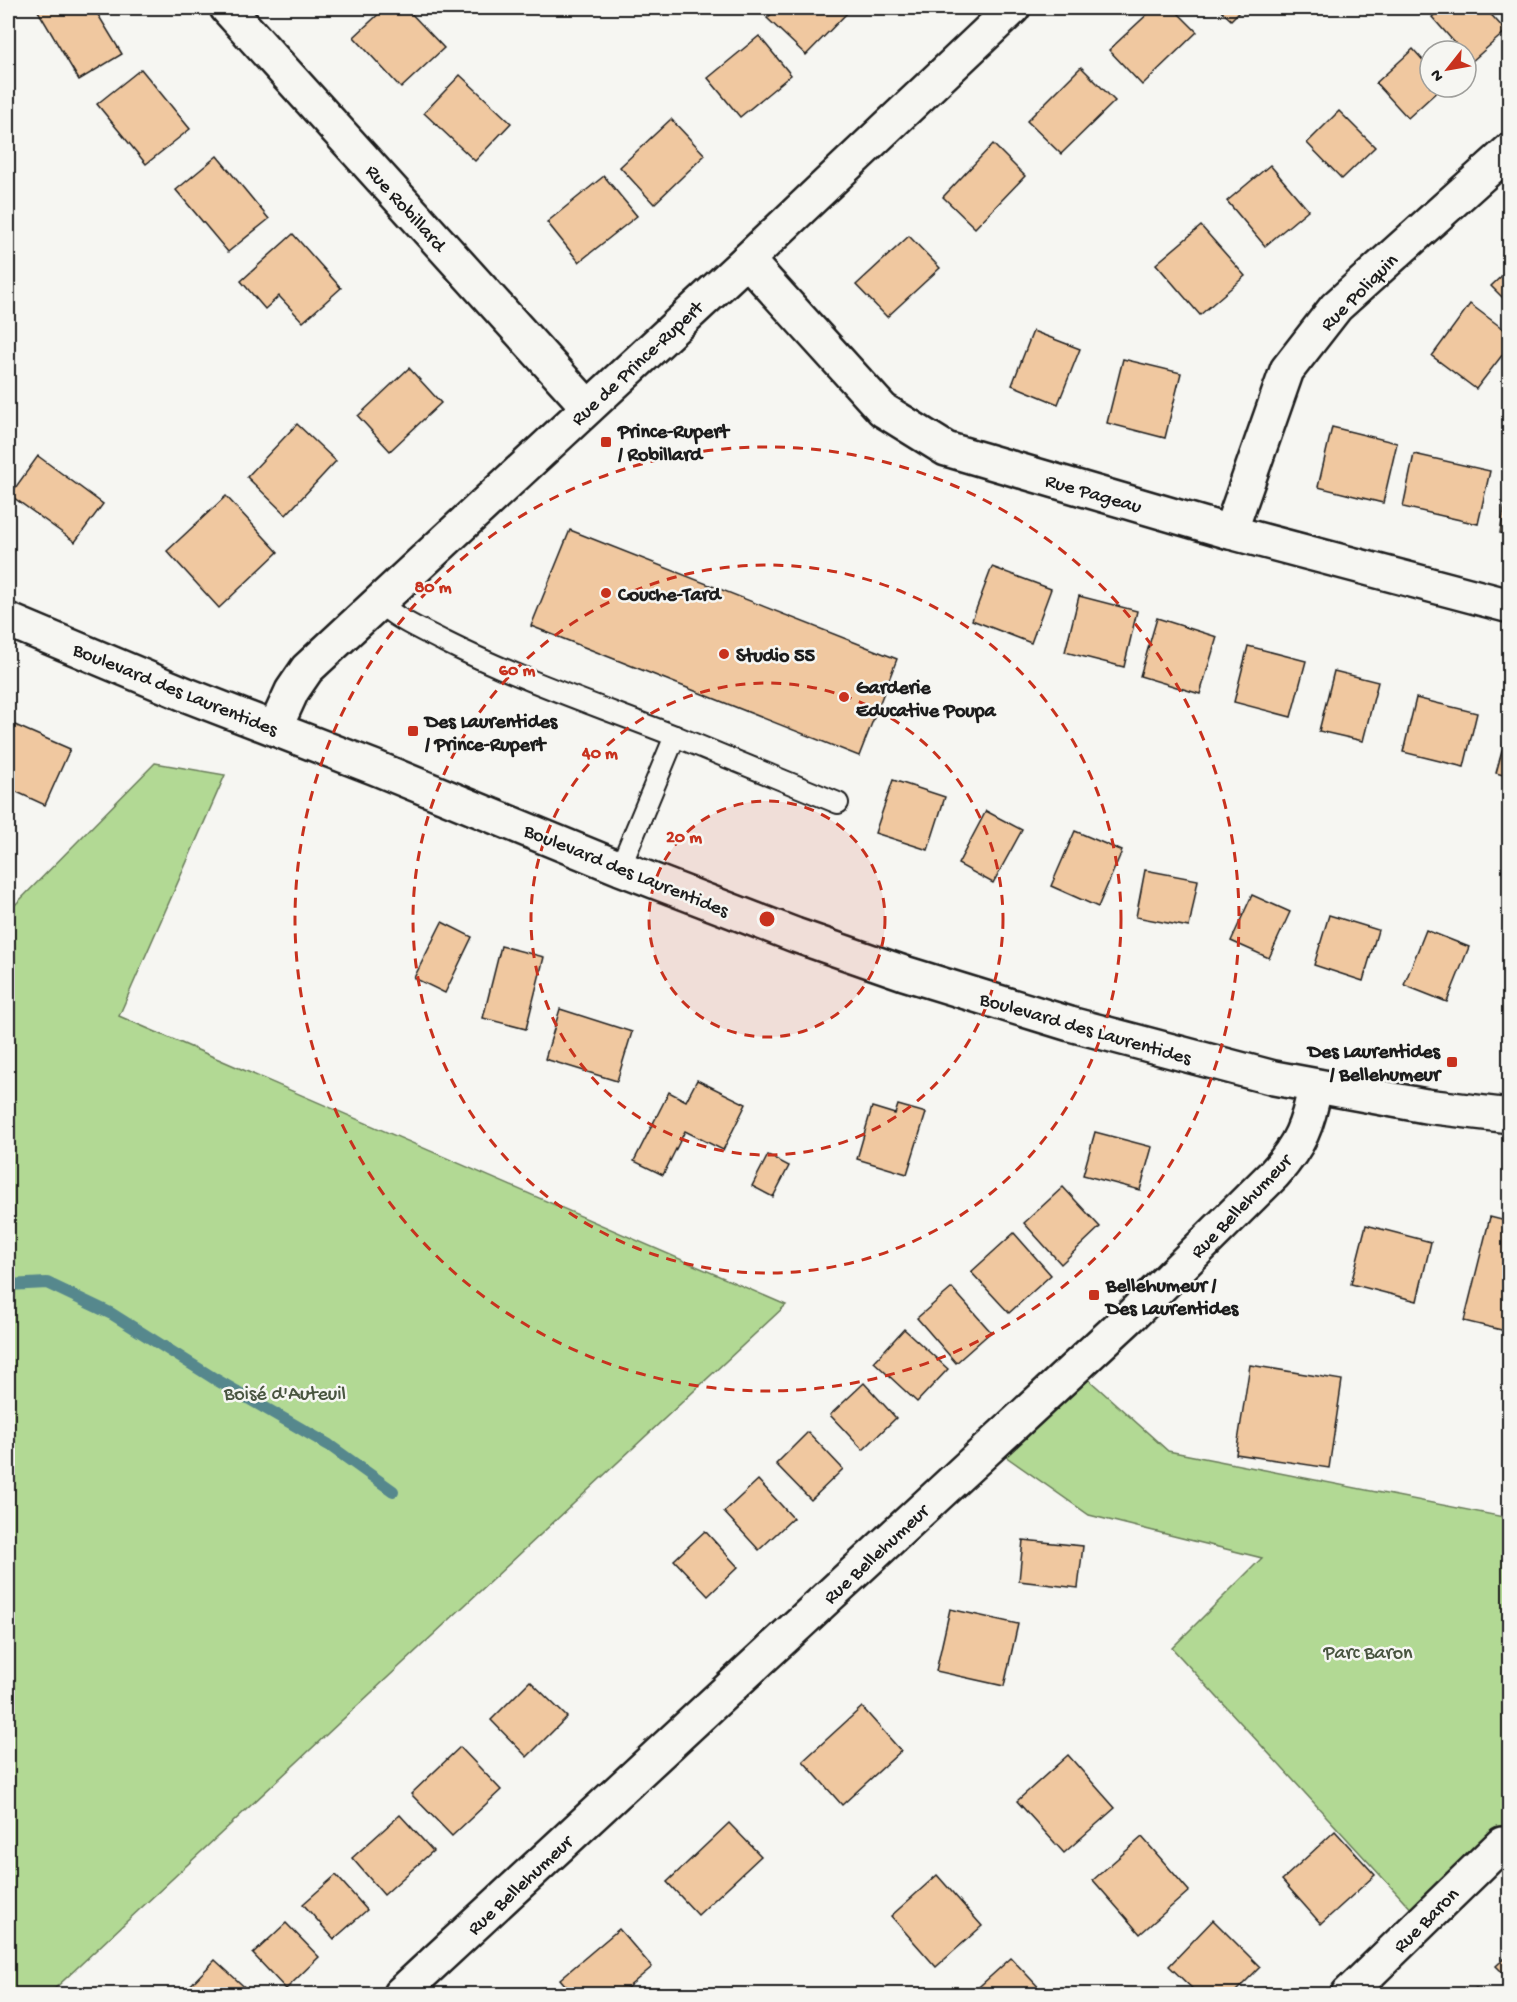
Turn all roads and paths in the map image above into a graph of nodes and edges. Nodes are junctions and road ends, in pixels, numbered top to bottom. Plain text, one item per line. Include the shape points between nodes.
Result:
1 (227, 8) edge
2 (1013, 8) edge
3 (1509, 150) edge
4 (747, 260) junction
5 (588, 407) junction
6 (1230, 532) junction
7 (379, 602) junction
8 (1509, 606) edge
9 (8, 620) edge
10 (275, 728) junction
11 (675, 736) junction
12 (838, 803) dead end
13 (620, 868) junction
14 (1315, 1087) junction
15 (1509, 1116) edge
16 (1502, 1844) dead end
17 (400, 1995) edge
18 (1348, 1995) edge

1 - 5 street, Rue Robillard
2 - 4 street, Rue de Prince-Rupert
3 - 6 street, Rue Poliquin via 1336,307 1287,370
4 - 5 street, Rue de Prince-Rupert
4 - 6 street, Rue Pageau via 883,410 946,449
5 - 7 street, Rue de Prince-Rupert
6 - 8 street, Rue Pageau
7 - 10 street, Rue de Prince-Rupert via 307,669
7 - 11 lane via 410,624 487,663
9 - 10 street, Boulevard des Laurentides
10 - 13 street, Boulevard des Laurentides
11 - 12 lane
11 - 13 lane
13 - 14 street, Boulevard des Laurentides via 915,977 1213,1063
14 - 15 street, Boulevard des Laurentides
14 - 17 street, Rue Bellehumeur via 1309,1116 1291,1156 1134,1313
16 - 18 street, Rue Baron

